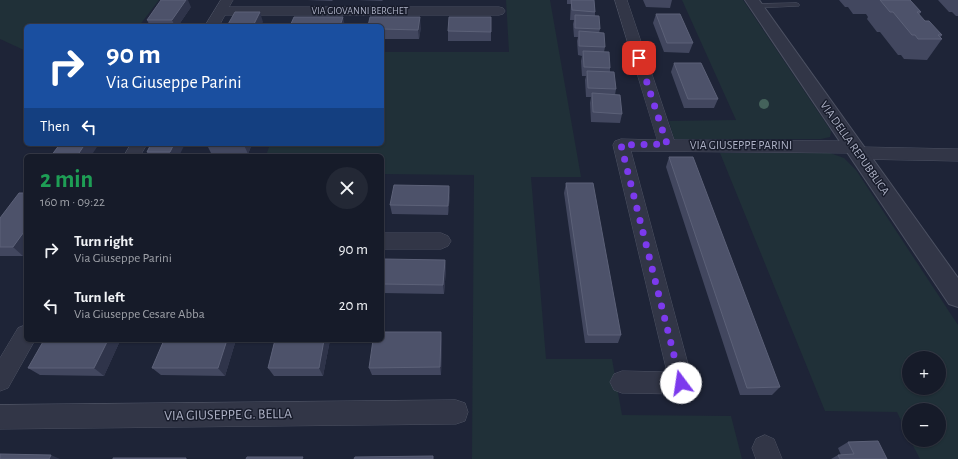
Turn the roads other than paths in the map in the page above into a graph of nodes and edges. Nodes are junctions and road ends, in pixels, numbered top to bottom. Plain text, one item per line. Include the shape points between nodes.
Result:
1 (621, 0) edge
2 (754, 3) edge
3 (224, 5) edge
4 (797, 5) dead end
5 (499, 11) dead end
6 (213, 24) edge
7 (667, 144) junction
8 (856, 150) junction
9 (958, 155) edge
10 (384, 241) edge
11 (442, 241) dead end
12 (958, 297) edge
13 (24, 338) edge
14 (0, 380) edge
15 (622, 382) dead end
16 (456, 412) dead end
17 (0, 417) edge

1 - 7 street
2 - 4 lane
2 - 8 street, VIA DELLA REPUBBLICA
3 - 5 street, VIA GIOVANNI BERCHET
3 - 6 street
7 - 8 street, VIA GIUSEPPE PARINI
7 - 15 street, VIA GIUSEPPE PARINI via 621,145 681,383
8 - 9 street, VIA GIUSEPPE PARINI
8 - 12 street, VIA DELLA REPUBBLICA
10 - 11 street
13 - 14 street
16 - 17 street, VIA GIUSEPPE G. BELLA

